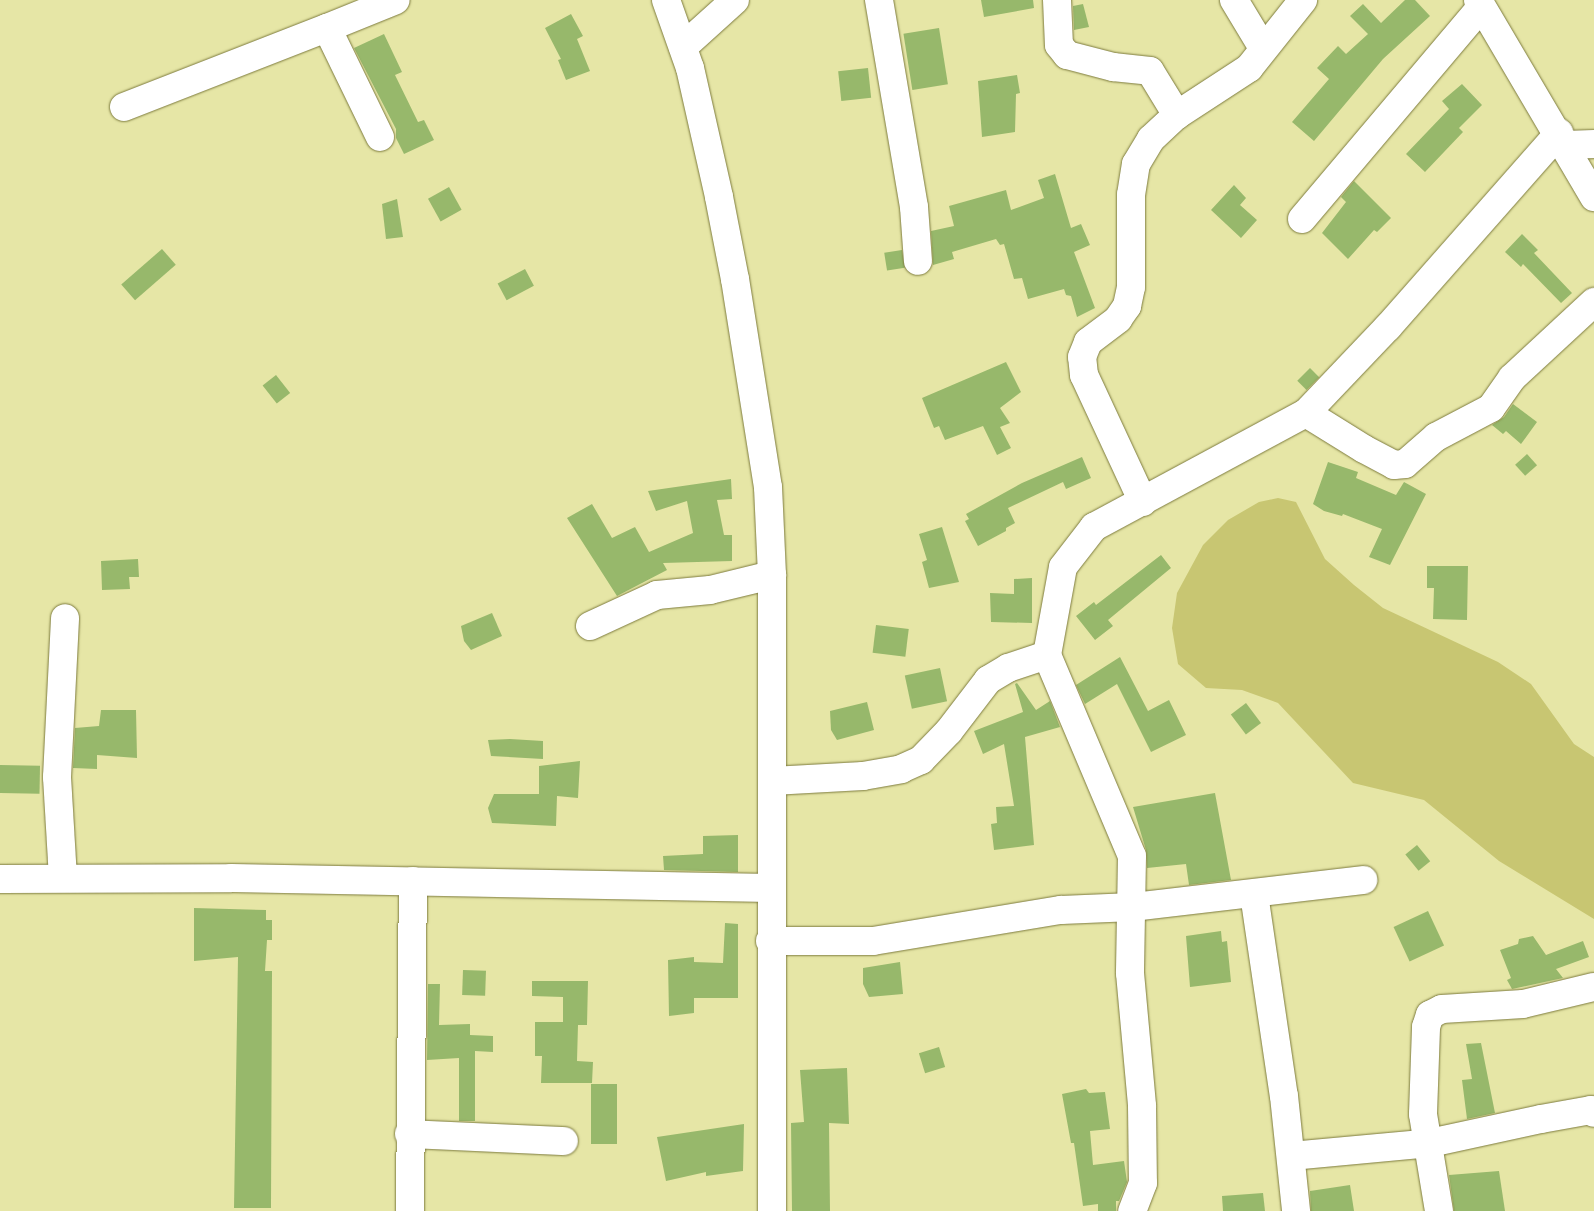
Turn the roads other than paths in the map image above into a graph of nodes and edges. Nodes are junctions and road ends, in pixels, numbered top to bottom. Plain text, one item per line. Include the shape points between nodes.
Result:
1 (396, 0) edge
2 (666, 0) edge
3 (735, 0) edge
4 (879, 0) edge
5 (1057, 0) edge
6 (1234, 0) edge
7 (1303, 0) edge
8 (1480, 3) edge
9 (327, 28) junction
10 (683, 48) junction
11 (1264, 48) junction
12 (124, 107) dead end
13 (1177, 115) junction
14 (380, 137) dead end
15 (1562, 139) junction
16 (1594, 144) edge
17 (1594, 197) edge
18 (1302, 219) dead end
19 (918, 261) dead end
20 (1594, 302) edge
21 (1306, 413) junction
22 (1143, 502) junction
23 (772, 575) junction
24 (65, 618) dead end
25 (590, 626) dead end
26 (1047, 655) junction
27 (772, 781) junction
28 (63, 878) junction
29 (0, 879) edge
30 (1363, 880) dead end
31 (413, 881) junction
32 (771, 888) junction
33 (1254, 894) junction
34 (1133, 907) junction
35 (770, 940) junction
36 (1594, 987) edge
37 (1594, 1113) edge
38 (409, 1134) junction
39 (564, 1141) dead end
40 (1430, 1143) junction
41 (1291, 1156) junction
42 (410, 1211) edge
43 (772, 1211) edge
44 (1132, 1211) edge
45 (1296, 1211) edge
46 (1439, 1211) edge

1 - 9 main road
2 - 10 main road
3 - 10 main road
4 - 19 main road via 914,207
5 - 13 main road via 1059,45 1067,55 1113,67 1150,71
6 - 11 main road
7 - 11 main road
8 - 15 main road
8 - 18 main road
9 - 12 main road
9 - 14 main road
10 - 23 main road via 736,279 768,487
11 - 13 main road via 1249,68
13 - 22 main road via 1151,140 1136,164 1131,194 1131,287 1127,306 1118,319 1088,342 1082,357 1084,375
15 - 16 main road
15 - 17 main road
15 - 21 main road
20 - 21 main road via 1512,378 1491,408 1436,437 1405,464 1394,464 1364,449
21 - 22 main road
22 - 26 main road via 1094,527 1076,546 1063,567
23 - 25 main road via 710,590 657,596
23 - 27 main road
24 - 28 main road via 57,777
26 - 27 main road via 1022,662 988,680 949,731 921,760 901,769 862,776
26 - 34 main road via 1132,856
27 - 32 main road
28 - 29 main road
28 - 31 main road
30 - 33 main road
31 - 32 main road
31 - 38 main road
32 - 35 main road
33 - 34 main road
33 - 41 main road
34 - 35 main road via 1070,908 873,941
34 - 44 main road via 1130,973 1142,1106 1143,1183
35 - 43 main road
36 - 40 main road via 1524,1004 1442,1009 1430,1015 1426,1027 1423,1114
37 - 40 main road via 1591,1110 1541,1119
38 - 39 main road
38 - 42 main road
40 - 41 main road
40 - 46 main road
41 - 45 main road

